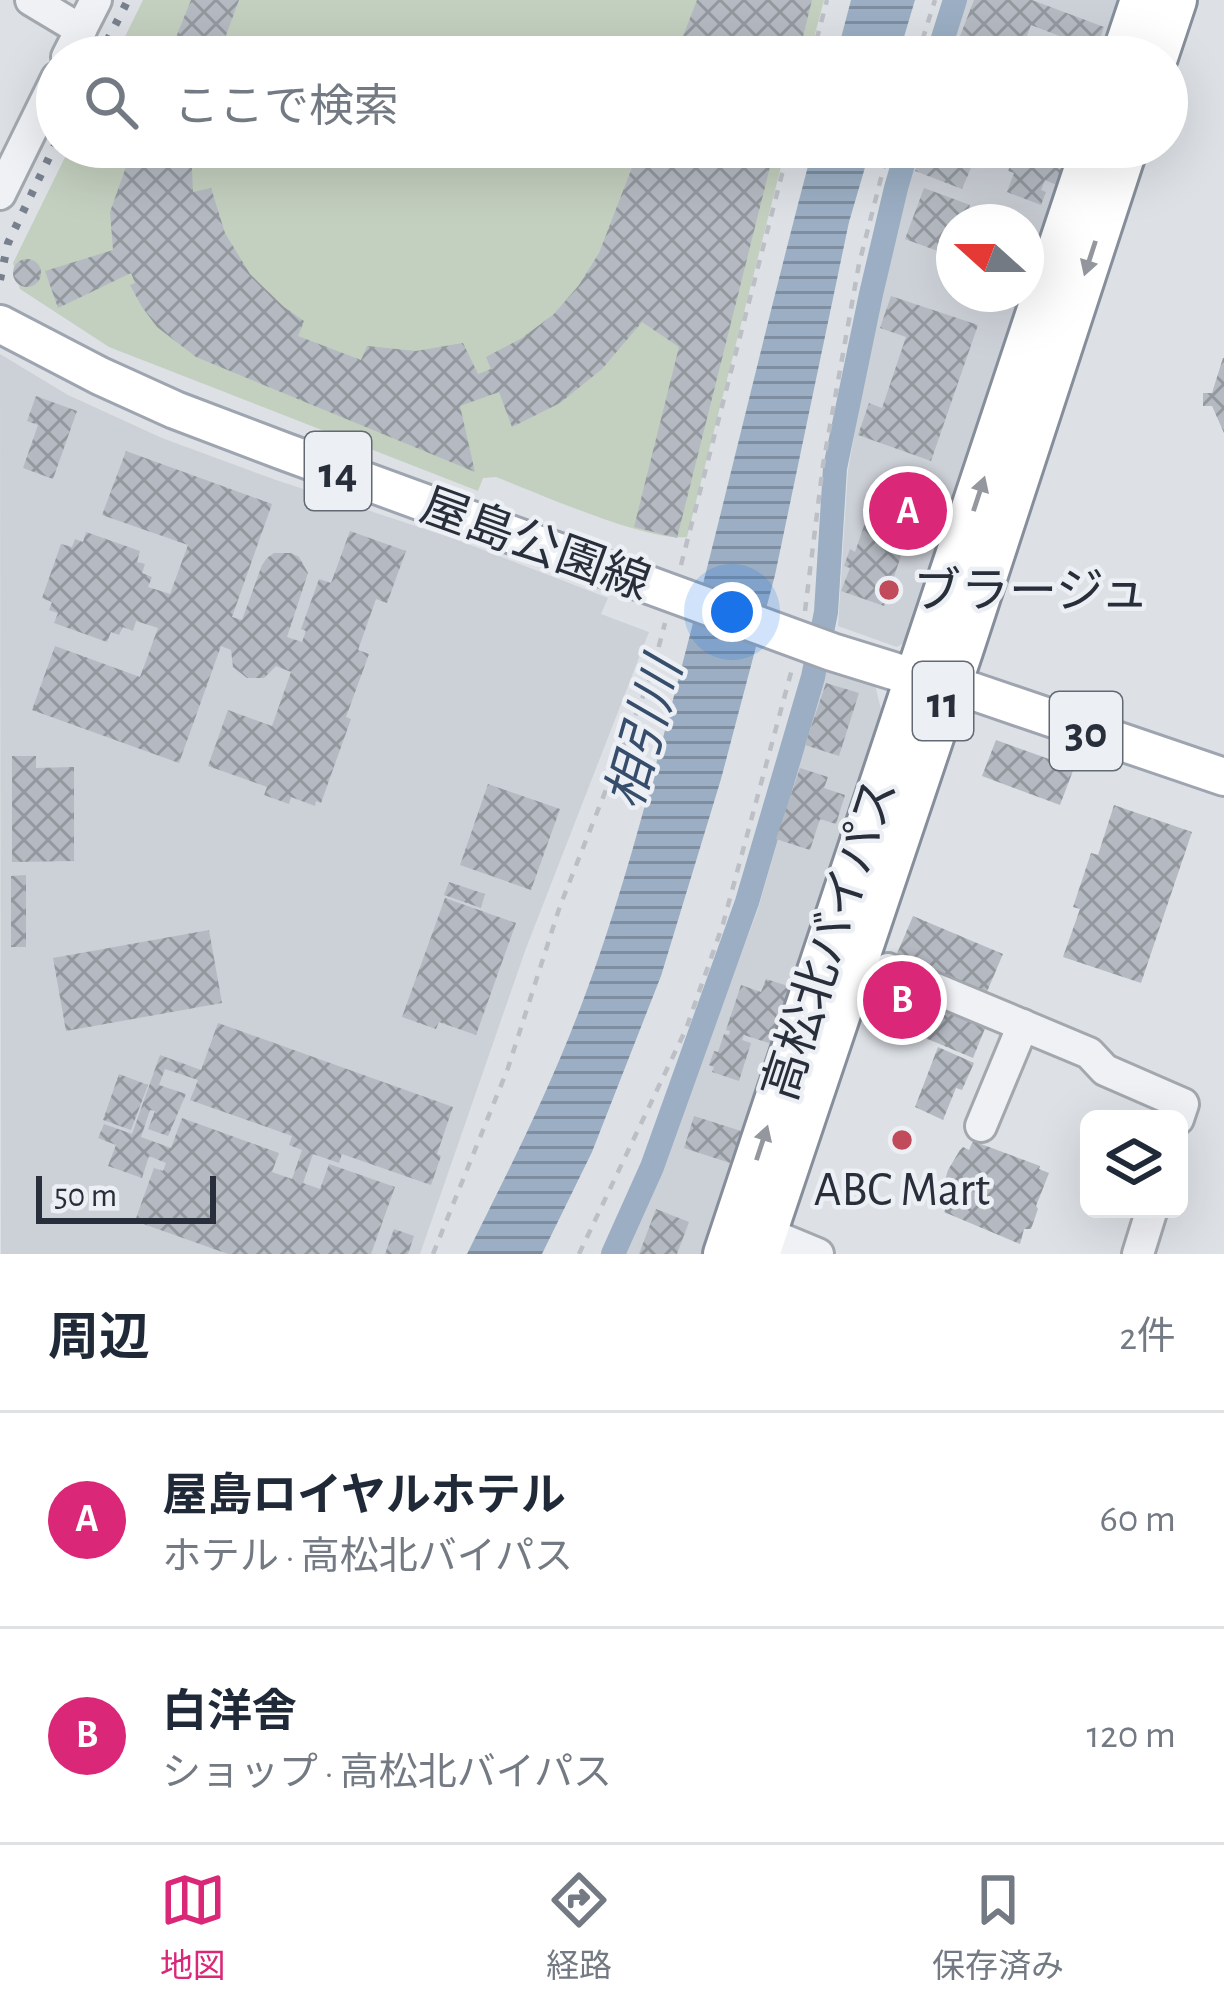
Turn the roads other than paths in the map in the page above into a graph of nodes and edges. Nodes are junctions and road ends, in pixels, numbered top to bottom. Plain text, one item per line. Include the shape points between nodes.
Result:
1 (32, 0) edge
2 (95, 0) edge
3 (1142, 0) edge
4 (1175, 0) edge
5 (67, 36) edge
6 (77, 36) edge
7 (1130, 36) edge
8 (1163, 36) edge
9 (36, 121) edge
10 (1087, 168) edge
11 (1118, 168) edge
12 (0, 194) edge
13 (0, 323) edge
14 (932, 683) junction
15 (1224, 778) edge
16 (888, 969) dead end
17 (1023, 1025) junction
18 (1181, 1110) edge
19 (981, 1126) dead end
20 (1149, 1218) edge
21 (762, 1243) edge
22 (725, 1254) edge
23 (818, 1254) edge
24 (1138, 1254) edge

1 - 5 street
2 - 6 street
3 - 7 highway
4 - 8 highway
9 - 12 street
14 -> 10 highway, 高松北バイパス / 11
11 -> 14 highway, 高松北バイパス / 11
13 - 14 main road, 屋島公園線 / 14 via 175,410
14 - 15 main road, 30
14 - 21 highway, 高松北バイパス / 11
22 -> 14 highway, 高松北バイパス / 11
16 - 17 street
17 - 18 street via 1089,1053 1105,1070 1183,1104
17 - 19 street
20 - 24 street
21 - 23 street

